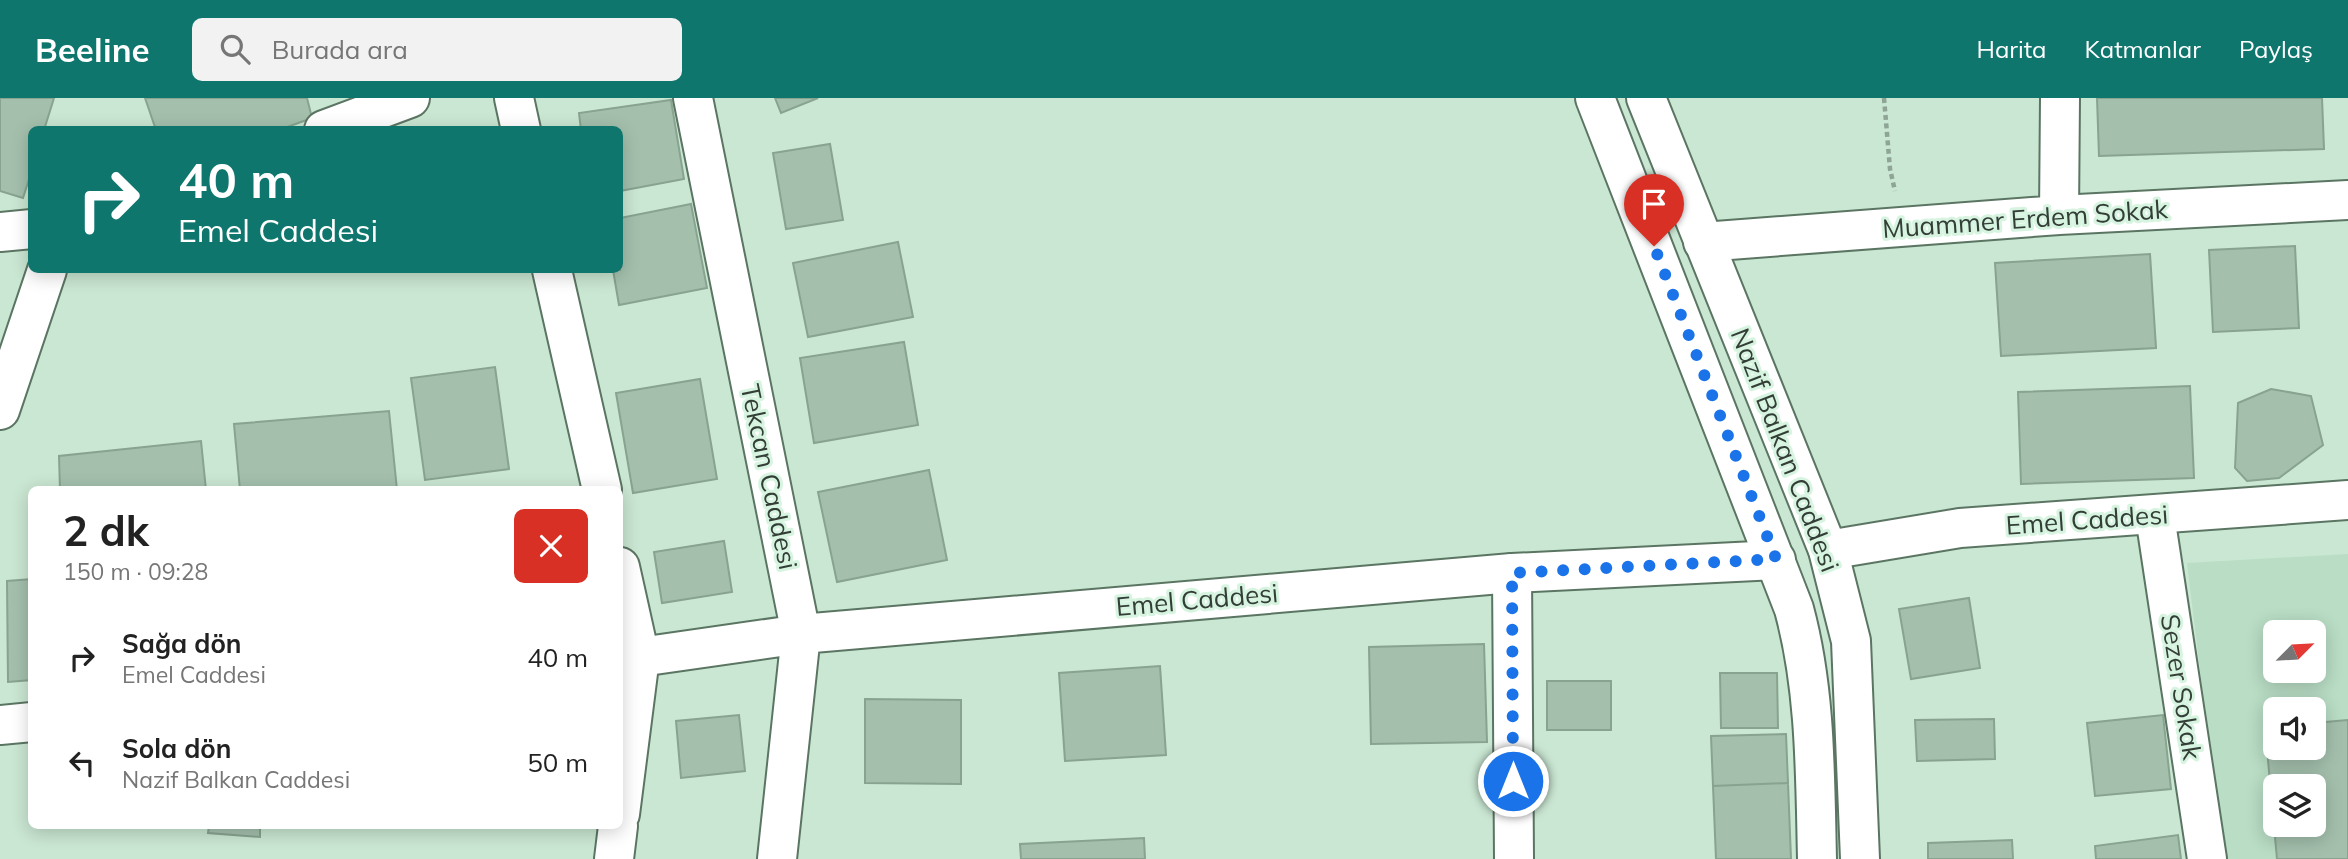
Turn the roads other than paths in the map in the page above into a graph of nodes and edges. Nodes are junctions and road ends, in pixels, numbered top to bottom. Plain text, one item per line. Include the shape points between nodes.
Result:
1 (411, 98) edge
2 (514, 98) edge
3 (693, 98) edge
4 (1595, 98) edge
5 (1646, 98) edge
6 (2060, 98) edge
7 (335, 126) edge
8 (520, 126) edge
9 (2348, 200) edge
10 (2060, 215) junction
11 (28, 229) edge
12 (0, 232) edge
13 (1703, 242) junction
14 (46, 273) edge
15 (553, 273) edge
16 (0, 410) edge
17 (601, 486) edge
18 (2348, 500) edge
19 (2155, 516) junction
20 (1828, 550) junction
21 (1776, 559) junction
22 (1512, 573) junction
23 (623, 594) edge
24 (802, 634) junction
25 (630, 657) edge
26 (28, 722) edge
27 (0, 725) edge
28 (623, 767) edge
29 (618, 829) edge
30 (614, 859) edge
31 (777, 859) edge
32 (1514, 859) edge
33 (1817, 859) edge
34 (1860, 859) edge
35 (2207, 859) edge

1 - 7 street
2 - 8 street
3 - 24 street, Tekcan Caddesi
4 - 21 street, Nazif Balkan Caddesi
5 - 13 street, Nazif Balkan Caddesi
6 - 10 street
9 - 10 street, Muammer Erdem Sokak
10 - 13 street, Muammer Erdem Sokak
11 - 12 street
13 - 20 street, Nazif Balkan Caddesi
14 - 16 street
15 - 17 street
18 - 19 street, Emel Caddesi
19 - 20 street, Emel Caddesi via 1960,528
19 - 35 street, Sezer Sokak
20 - 21 street, Emel Caddesi
20 - 34 street, Nazif Balkan Caddesi via 1851,641
21 - 22 street, Emel Caddesi
21 - 33 street, Nazif Balkan Caddesi via 1806,655
22 - 24 street, Emel Caddesi
22 - 32 street
23 - 25 street
24 - 25 street, Emel Caddesi
24 - 31 street, Tekcan Caddesi
25 - 28 street
26 - 27 street
29 - 30 street

